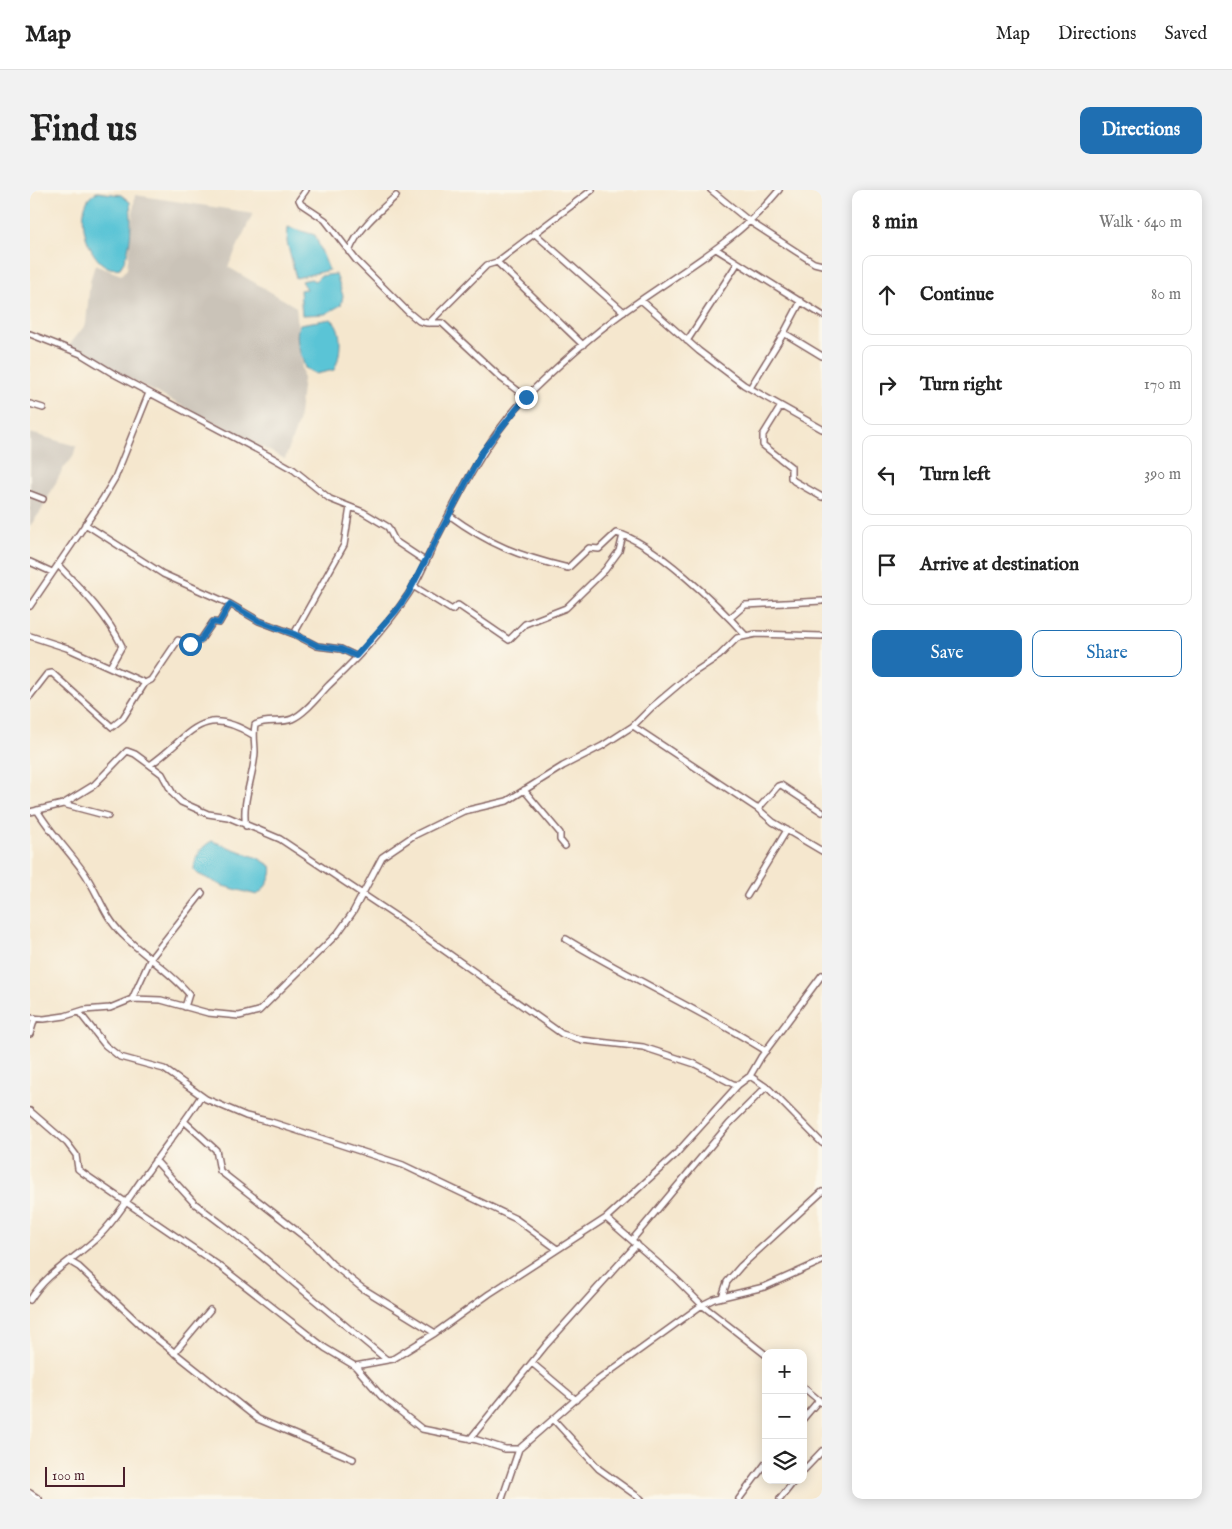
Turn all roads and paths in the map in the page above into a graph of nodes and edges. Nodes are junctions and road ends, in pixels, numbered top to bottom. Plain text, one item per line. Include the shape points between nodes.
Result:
1 (306, 190) edge
2 (592, 190) edge
3 (711, 190) edge
4 (780, 190) edge
5 (396, 196) dead end
6 (750, 220) junction
7 (534, 233) junction
8 (716, 250) junction
9 (349, 252) junction
10 (497, 262) junction
11 (737, 264) junction
12 (822, 265) edge
13 (641, 300) junction
14 (801, 301) junction
15 (624, 312) junction
16 (822, 315) edge
17 (429, 323) junction
18 (784, 332) junction
19 (30, 334) edge
20 (688, 341) junction
21 (583, 345) junction
22 (822, 356) edge
23 (750, 388) junction
24 (149, 393) junction
25 (526, 397) junction
26 (30, 404) edge
27 (781, 406) junction
28 (42, 408) dead end
29 (822, 430) edge
30 (30, 494) edge
31 (822, 497) edge
32 (43, 499) dead end
33 (350, 507) junction
34 (449, 515) junction
35 (85, 524) junction
36 (624, 535) junction
37 (425, 561) junction
38 (30, 562) edge
39 (58, 565) junction
40 (52, 572) junction
41 (413, 586) junction
42 (822, 601) edge
43 (230, 604) junction
44 (30, 606) edge
45 (730, 618) junction
46 (294, 634) junction
47 (30, 636) edge
48 (746, 636) junction
49 (822, 636) edge
50 (356, 656) junction
51 (110, 667) junction
52 (145, 683) junction
53 (30, 696) edge
54 (633, 726) junction
55 (253, 735) junction
56 (150, 765) junction
57 (524, 790) junction
58 (63, 804) junction
59 (758, 809) junction
60 (37, 810) junction
61 (30, 812) edge
62 (822, 812) edge
63 (108, 816) dead end
64 (246, 826) junction
65 (787, 830) junction
66 (565, 846) dead end
67 (822, 851) edge
68 (202, 893) dead end
69 (362, 896) junction
70 (747, 896) dead end
71 (566, 939) dead end
72 (151, 958) junction
73 (822, 976) edge
74 (132, 999) junction
75 (185, 1006) junction
76 (79, 1012) junction
77 (32, 1018) edge
78 (30, 1034) edge
79 (766, 1051) junction
80 (750, 1076) junction
81 (738, 1085) junction
82 (766, 1087) junction
83 (201, 1096) junction
84 (30, 1111) edge
85 (185, 1122) junction
86 (822, 1143) edge
87 (155, 1160) junction
88 (822, 1192) edge
89 (125, 1203) junction
90 (606, 1218) junction
91 (632, 1240) junction
92 (637, 1244) junction
93 (557, 1249) junction
94 (69, 1261) junction
95 (822, 1261) edge
96 (722, 1297) junction
97 (30, 1300) edge
98 (702, 1305) junction
99 (210, 1310) dead end
100 (434, 1333) junction
101 (762, 1352) edge
102 (174, 1353) junction
103 (387, 1360) junction
104 (532, 1363) junction
105 (355, 1366) junction
106 (807, 1390) edge
107 (576, 1400) junction
108 (820, 1401) edge
109 (807, 1415) edge
110 (554, 1420) junction
111 (470, 1439) junction
112 (519, 1449) junction
113 (822, 1451) edge
114 (353, 1459) dead end
115 (807, 1466) edge
116 (762, 1468) edge
117 (792, 1484) edge
118 (30, 1492) edge
119 (39, 1499) edge
120 (502, 1499) edge
121 (641, 1499) edge
122 (739, 1499) edge
123 (780, 1499) edge

1 - 9 street via 299,200 301,204 325,220
2 - 7 street
3 - 6 street
4 - 6 street
5 - 9 street via 352,242
6 - 8 street
6 - 12 street via 814,263
7 - 10 street
7 - 15 street
8 - 11 street
8 - 13 street
9 - 17 street via 407,311 419,321
10 - 17 street via 487,265
10 - 21 street
11 - 14 street
11 - 20 street
13 - 15 street
13 - 20 street
14 - 16 street
14 - 18 street
15 - 21 street
17 - 25 street via 442,323
18 - 22 street
18 - 23 street
19 - 24 street via 81,354
20 - 23 street
21 - 25 street
23 - 27 street
24 - 33 street via 294,470 330,499
24 - 35 street via 114,478
25 - 34 street via 482,452
26 - 28 street
27 - 29 street
27 - 31 street via 763,435 763,445 791,467 794,481
30 - 32 street
33 - 37 street via 388,527 395,541
33 - 46 street via 344,545
34 - 36 street via 494,544 568,568 589,548 599,549 616,533
34 - 37 street
35 - 39 street
35 - 43 street via 163,574
36 - 41 street via 620,551 605,570 566,608 526,624 509,640 458,604 452,610
36 - 45 street via 641,542
37 - 41 street
38 - 40 street
39 - 40 street
39 - 51 street via 116,634 122,646
40 - 44 street
41 - 50 street via 396,611
42 - 45 street via 745,605
43 - 46 street via 259,621
43 - 52 street via 222,620 213,622 200,641 190,644 178,640 151,680
45 - 48 street
46 - 50 street via 318,646 341,649
47 - 51 street
48 - 49 street
48 - 54 street via 737,638 719,656 690,675
50 - 55 street via 292,719 262,721 255,725
51 - 52 street
52 - 53 street via 123,718 112,727 52,672
54 - 57 street
54 - 59 street
55 - 56 street via 223,721 205,723
55 - 64 street via 255,753 249,780
56 - 58 street via 127,752 94,785
56 - 64 street via 162,774 181,802
57 - 66 street via 554,825
57 - 69 street via 507,801 464,811 413,836 382,857
58 - 60 street
58 - 63 street
59 - 62 street via 781,785
59 - 65 street
60 - 61 street
60 - 72 street via 45,825 83,870 116,926
64 - 69 street via 280,839 355,888
65 - 67 street
65 - 70 street
68 - 72 street
69 - 75 street via 338,934 259,1011 239,1016 208,1013
69 - 81 street via 397,917 562,1034 582,1040 643,1046 695,1064
71 - 79 street via 660,993 717,1020
72 - 74 street
72 - 75 street via 189,994
73 - 79 street
74 - 75 street via 149,998
74 - 76 street via 110,1008
76 - 77 street via 44,1020
76 - 83 street via 105,1045 120,1057 164,1069
77 - 78 street
79 - 80 street
80 - 81 street
80 - 82 street
81 - 90 street via 674,1156
82 - 86 street
82 - 91 street via 729,1124
83 - 85 street
83 - 93 street via 246,1116 403,1165 516,1219
84 - 89 street via 67,1143 76,1155 78,1169
85 - 87 street
85 - 100 street via 216,1150 220,1171 311,1242 362,1288
87 - 89 street
87 - 103 street via 194,1203
88 - 96 street via 741,1266 727,1282
89 - 94 street via 99,1235
89 - 105 street via 221,1267 324,1348
90 - 91 street
90 - 93 street
91 - 92 street
92 - 98 street
92 - 104 street
93 - 100 street
94 - 97 street via 38,1286
94 - 102 street
95 - 96 street via 764,1287
96 - 98 street
98 - 101 street
98 - 107 street via 598,1380
99 - 102 street
100 - 103 street
102 - 114 street via 258,1419
103 - 105 street
104 - 107 street
104 - 111 street
105 - 111 street via 382,1397 422,1429
106 - 108 street
107 - 110 street
108 - 109 street
110 - 112 street
110 - 121 street via 599,1469
111 - 112 street via 505,1450
112 - 120 street
113 - 115 street
116 - 122 street
117 - 123 street
118 - 119 street

